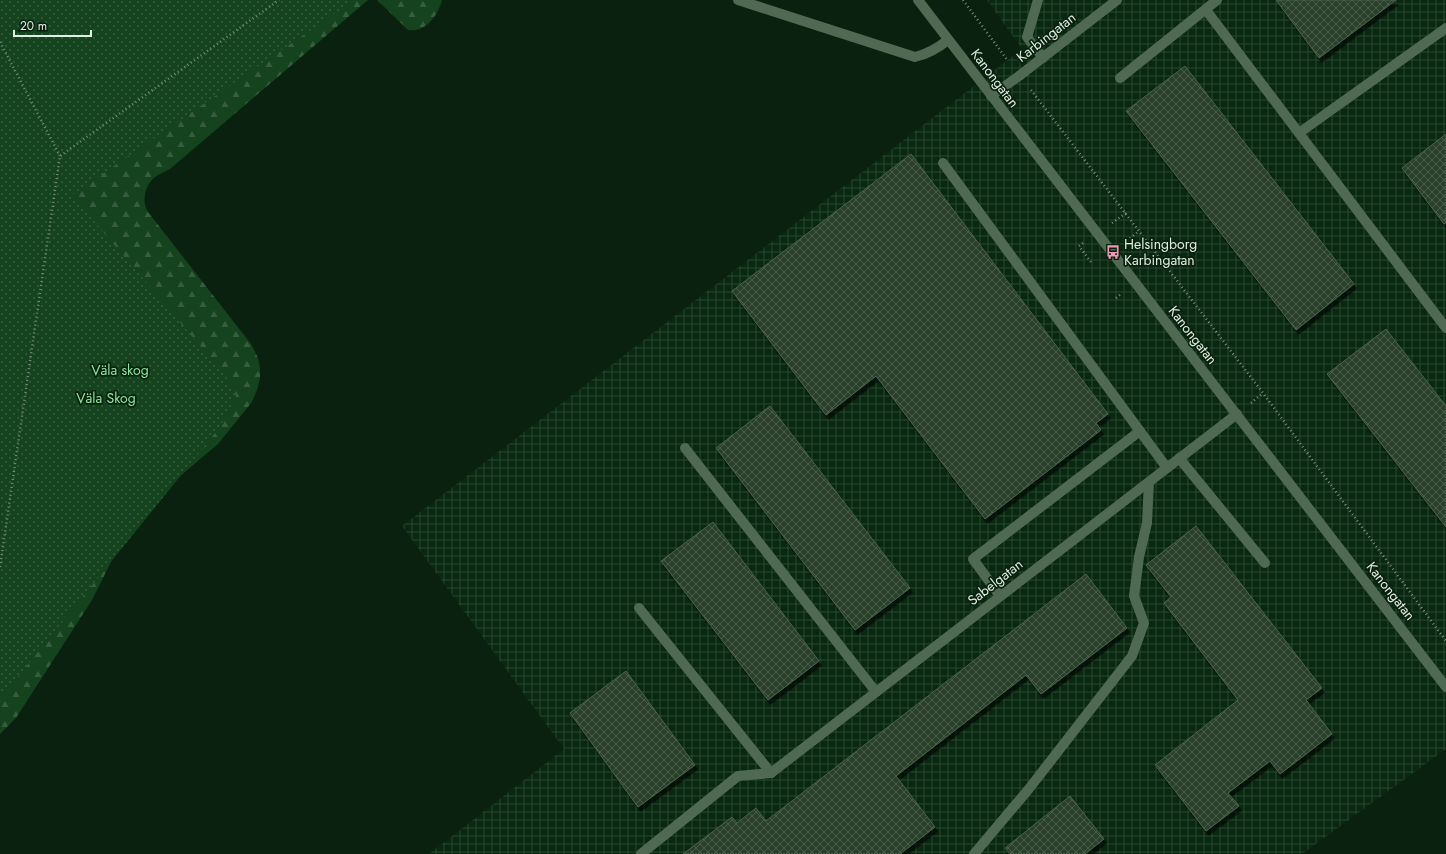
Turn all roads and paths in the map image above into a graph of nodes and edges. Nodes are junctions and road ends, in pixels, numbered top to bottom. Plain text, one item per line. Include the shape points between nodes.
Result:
1 (279, 0) edge
2 (738, 0) edge
3 (918, 0) edge
4 (963, 0) edge
5 (1038, 0) edge
6 (1117, 0) edge
7 (1217, 0) edge
8 (1206, 10) junction
9 (1446, 28) edge
10 (948, 40) junction
11 (0, 42) edge
12 (1043, 58) junction
13 (1019, 76) junction
14 (1120, 78) dead end
15 (991, 96) junction
16 (1299, 133) junction
17 (60, 156) junction
18 (943, 164) dead end
19 (1139, 232) junction
20 (1127, 242) dead end
21 (1121, 294) dead end
22 (1116, 298) dead end
23 (1446, 328) edge
24 (1237, 414) junction
25 (1140, 431) junction
26 (685, 448) dead end
27 (1179, 458) junction
28 (1167, 468) junction
29 (1149, 482) junction
30 (1265, 563) dead end
31 (0, 567) edge
32 (1000, 596) junction
33 (639, 608) dead end
34 (1446, 641) edge
35 (1446, 687) edge
36 (876, 692) junction
37 (771, 773) junction
38 (641, 854) edge
39 (974, 854) edge

1 - 17 path
2 - 10 street via 915,57 934,51
3 - 10 street, Kanongatan
4 - 13 path
5 - 12 street via 1027,37
6 - 12 street, Karbingatan
7 - 8 street
8 - 14 street
8 - 16 street
9 - 16 street
10 - 15 street, Kanongatan
11 - 17 path
12 - 13 street, Karbingatan
13 - 15 street, Karbingatan
13 - 19 path
15 - 24 street, Kanongatan
16 - 23 street
17 - 31 path
18 - 25 street
19 - 20 path
19 - 34 path via 1264,393
21 - 22 path
24 - 27 street, Sabelgatan
24 - 35 street, Kanongatan
25 - 28 street
25 - 32 street via 973,559
26 - 36 street
27 - 28 street, Sabelgatan
27 - 30 street
28 - 29 street, Sabelgatan
29 - 32 street, Sabelgatan
29 - 39 street via 1147,523 1134,596 1144,623 1132,656 1028,790
32 - 36 street, Sabelgatan
33 - 37 street
36 - 37 street, Sabelgatan
37 - 38 street via 738,776

